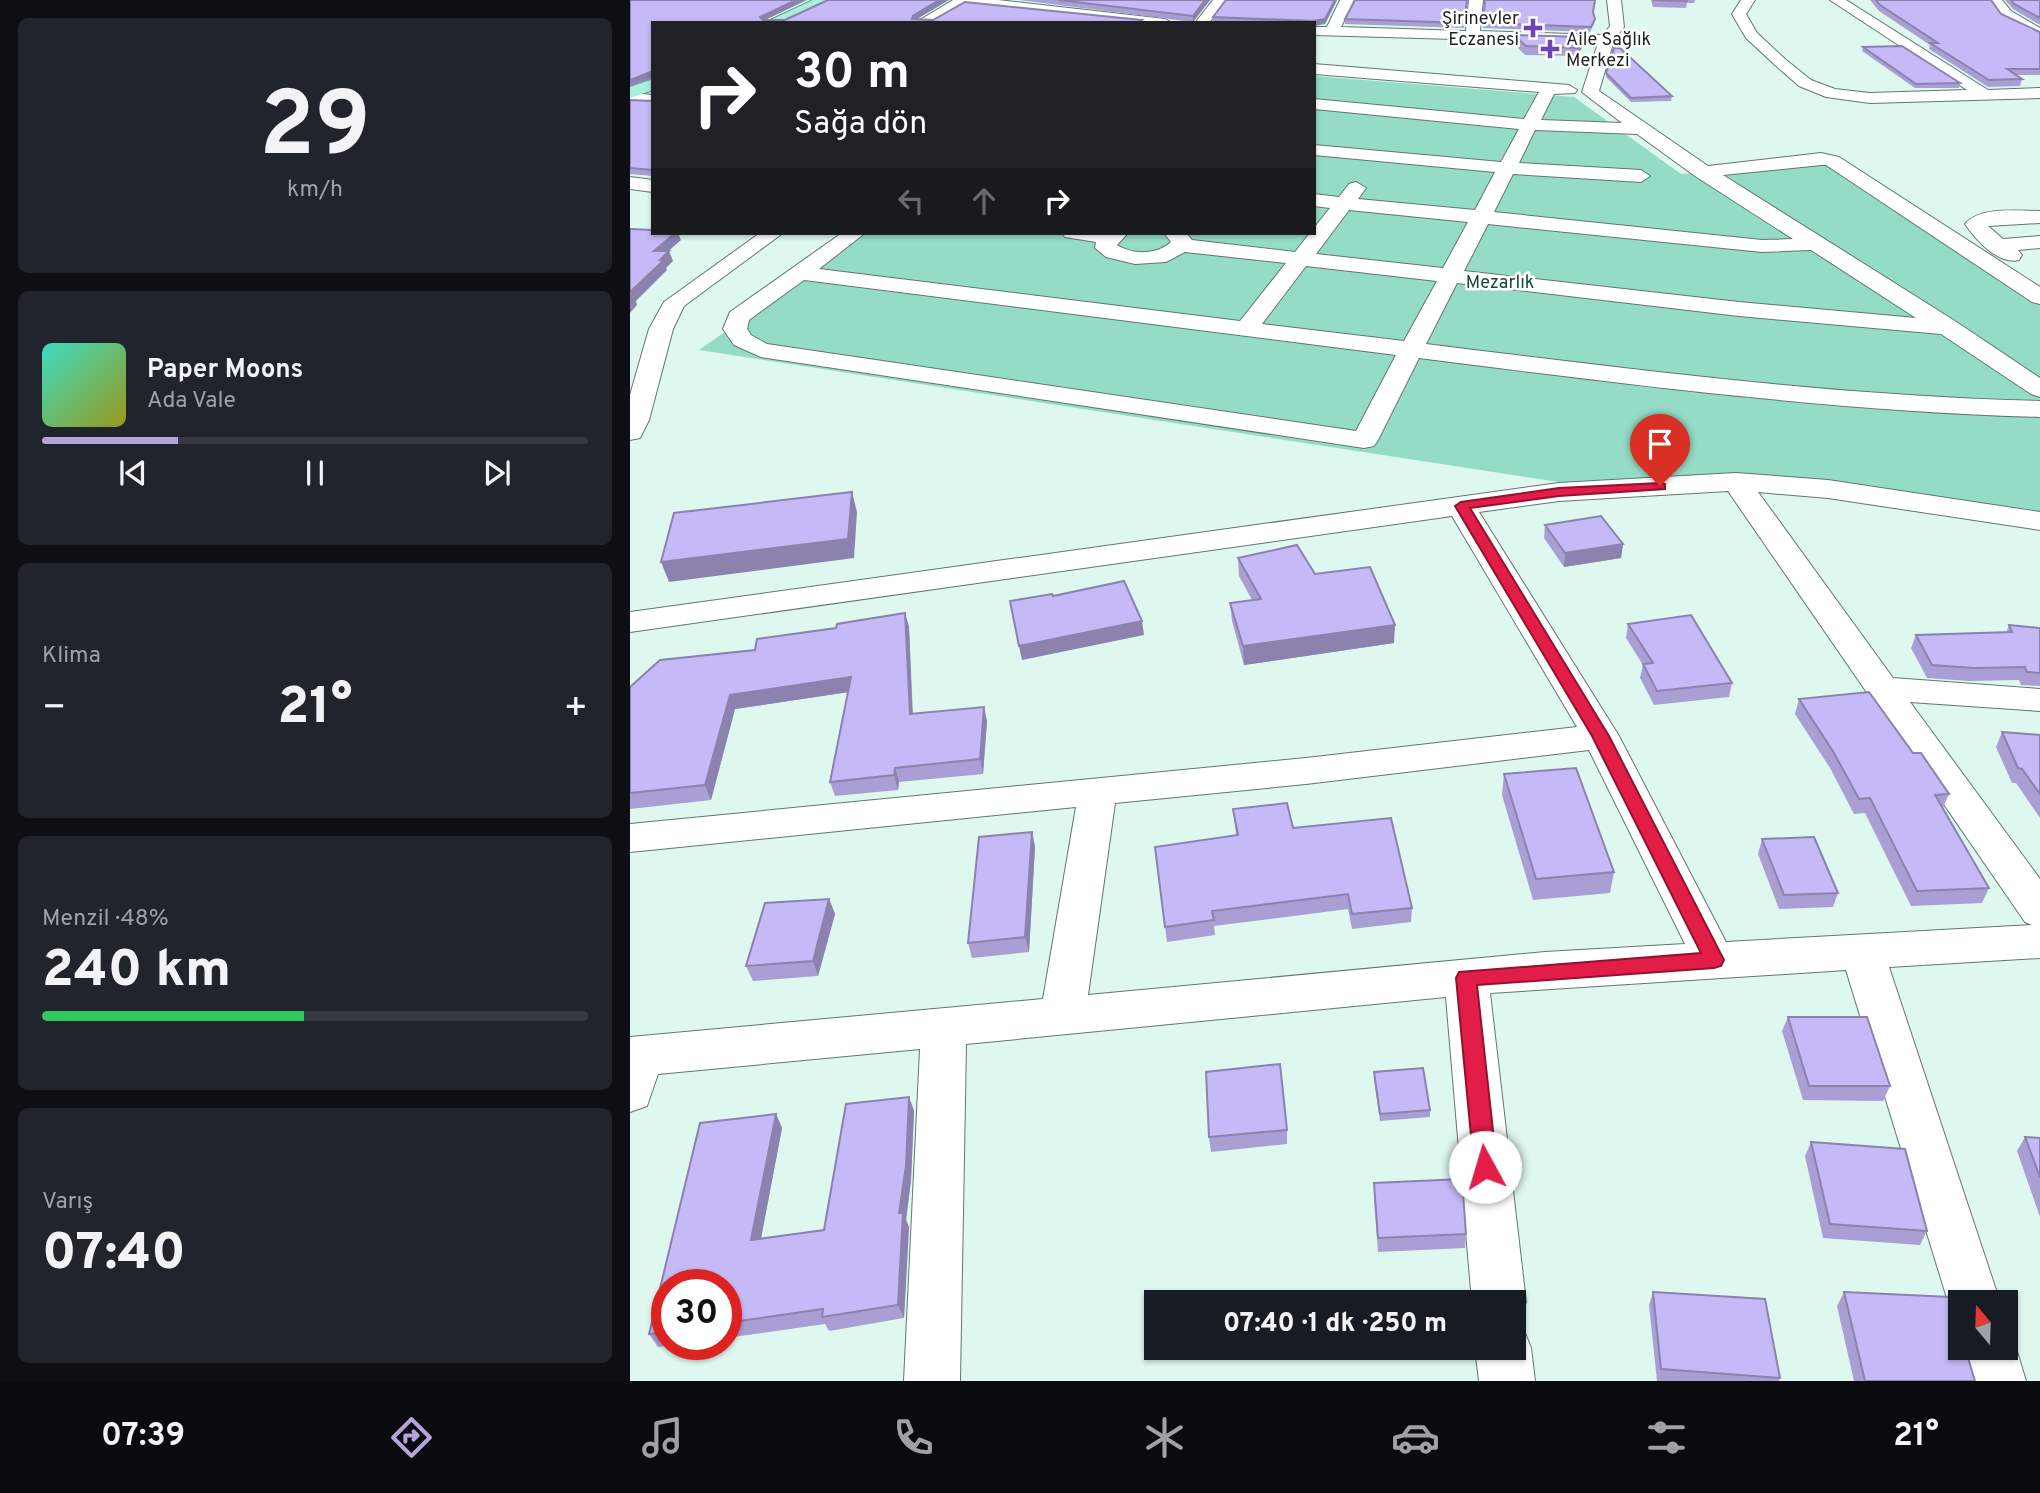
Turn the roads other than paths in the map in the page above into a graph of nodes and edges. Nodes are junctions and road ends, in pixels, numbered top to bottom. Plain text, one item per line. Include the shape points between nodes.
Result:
1 (806, 0) edge
2 (845, 0) edge
3 (963, 0) edge
4 (1092, 0) edge
5 (1220, 0) edge
6 (1347, 0) edge
7 (1476, 0) edge
8 (1614, 0) edge
9 (1748, 0) edge
10 (1838, 0) edge
11 (1995, 0) edge
12 (825, 1) edge
13 (1074, 14) junction
14 (2006, 14) junction
15 (2040, 14) edge
16 (777, 21) edge
17 (798, 21) edge
18 (926, 21) edge
19 (1065, 21) edge
20 (1145, 21) edge
21 (1204, 21) edge
22 (1316, 31) edge
23 (1332, 32) junction
24 (1473, 34) junction
25 (2040, 34) edge
26 (1607, 39) junction
27 (1318, 73) edge
28 (651, 74) edge
29 (630, 82) edge
30 (651, 85) edge
31 (1549, 89) junction
32 (1590, 92) junction
33 (1982, 93) junction
34 (2040, 93) edge
35 (630, 96) edge
36 (1420, 96) junction
37 (651, 100) edge
38 (1316, 104) edge
39 (1530, 125) junction
40 (1640, 129) junction
41 (1316, 150) edge
42 (1380, 157) junction
43 (1507, 169) junction
44 (1702, 172) junction
45 (1641, 176) dead end
46 (630, 183) edge
47 (651, 186) edge
48 (1316, 200) edge
49 (1344, 203) junction
50 (1481, 217) junction
51 (2040, 217) edge
52 (770, 235) edge
53 (852, 235) edge
54 (1114, 235) edge
55 (1177, 239) edge
56 (2040, 242) edge
57 (1816, 244) junction
58 (1998, 246) junction
59 (1301, 259) junction
60 (799, 273) junction
61 (2040, 274) edge
62 (1450, 276) junction
63 (2040, 297) edge
64 (1246, 328) junction
65 (1950, 328) junction
66 (1411, 351) junction
67 (2040, 389) edge
68 (2040, 409) edge
69 (630, 432) edge
70 (1736, 482) junction
71 (1461, 506) junction
72 (2040, 521) edge
73 (630, 622) edge
74 (1881, 688) junction
75 (2040, 700) edge
76 (1601, 736) junction
77 (1098, 791) junction
78 (630, 838) edge
79 (2040, 911) edge
80 (2040, 941) edge
81 (1862, 952) junction
82 (1714, 960) junction
83 (1466, 978) junction
84 (1062, 1017) junction
85 (944, 1028) junction
86 (633, 1068) edge
87 (1498, 1290) edge
88 (1969, 1290) edge
89 (1504, 1360) edge
90 (1992, 1360) edge
91 (932, 1381) edge
92 (1507, 1381) edge
93 (1998, 1381) edge

1 - 12 street
2 - 17 main road
3 - 13 street
3 - 18 street
4 - 13 street
5 - 21 street
6 - 23 street
7 - 24 street
8 - 26 street via 1617,27
9 - 33 street via 1739,14 1751,35 1819,90 1844,97
10 - 33 street
11 - 14 street
12 - 16 main road
13 - 19 street
13 - 20 street
14 - 15 street
14 - 25 street
22 - 23 street
23 - 24 street
24 - 26 street
26 - 32 street
27 - 36 street
28 - 29 main road
30 - 35 main road
31 - 32 street
31 - 36 street
31 - 39 street
32 - 40 street
33 - 34 street
35 - 37 street
36 - 38 street
36 - 39 street
39 - 40 street
39 - 43 street
40 - 44 street
41 - 42 street
42 - 43 street
42 - 49 street
43 - 45 street
43 - 50 street
44 - 57 street
44 - 63 street via 1832,161
46 - 47 street
48 - 49 street
49 - 50 street
49 - 59 street
50 - 57 street via 1762,246
50 - 62 street
51 - 58 street via 1977,222
52 - 69 street via 676,302 651,329
53 - 60 street
54 - 55 street via 1106,240 1106,248 1127,257 1160,255
55 - 59 street
56 - 58 street
57 - 65 street
58 - 61 street
59 - 62 street
59 - 64 street
60 - 64 street
60 - 66 street via 738,317 735,328 742,340 761,350 1364,440
62 - 65 street
62 - 66 street
64 - 66 street
65 - 67 street
66 - 68 street via 1894,402
70 - 71 street via 1559,492
70 - 72 street via 1828,489
70 - 74 street
71 - 73 street
71 - 76 street
74 - 75 street
74 - 79 street
76 - 77 street
76 - 82 street
77 - 78 street
77 - 84 street
80 - 81 street
81 - 82 street
81 - 88 street
82 - 83 street
83 - 84 street
83 - 87 street
84 - 85 street
85 - 86 street
85 - 91 street
89 - 92 street
90 - 93 street

